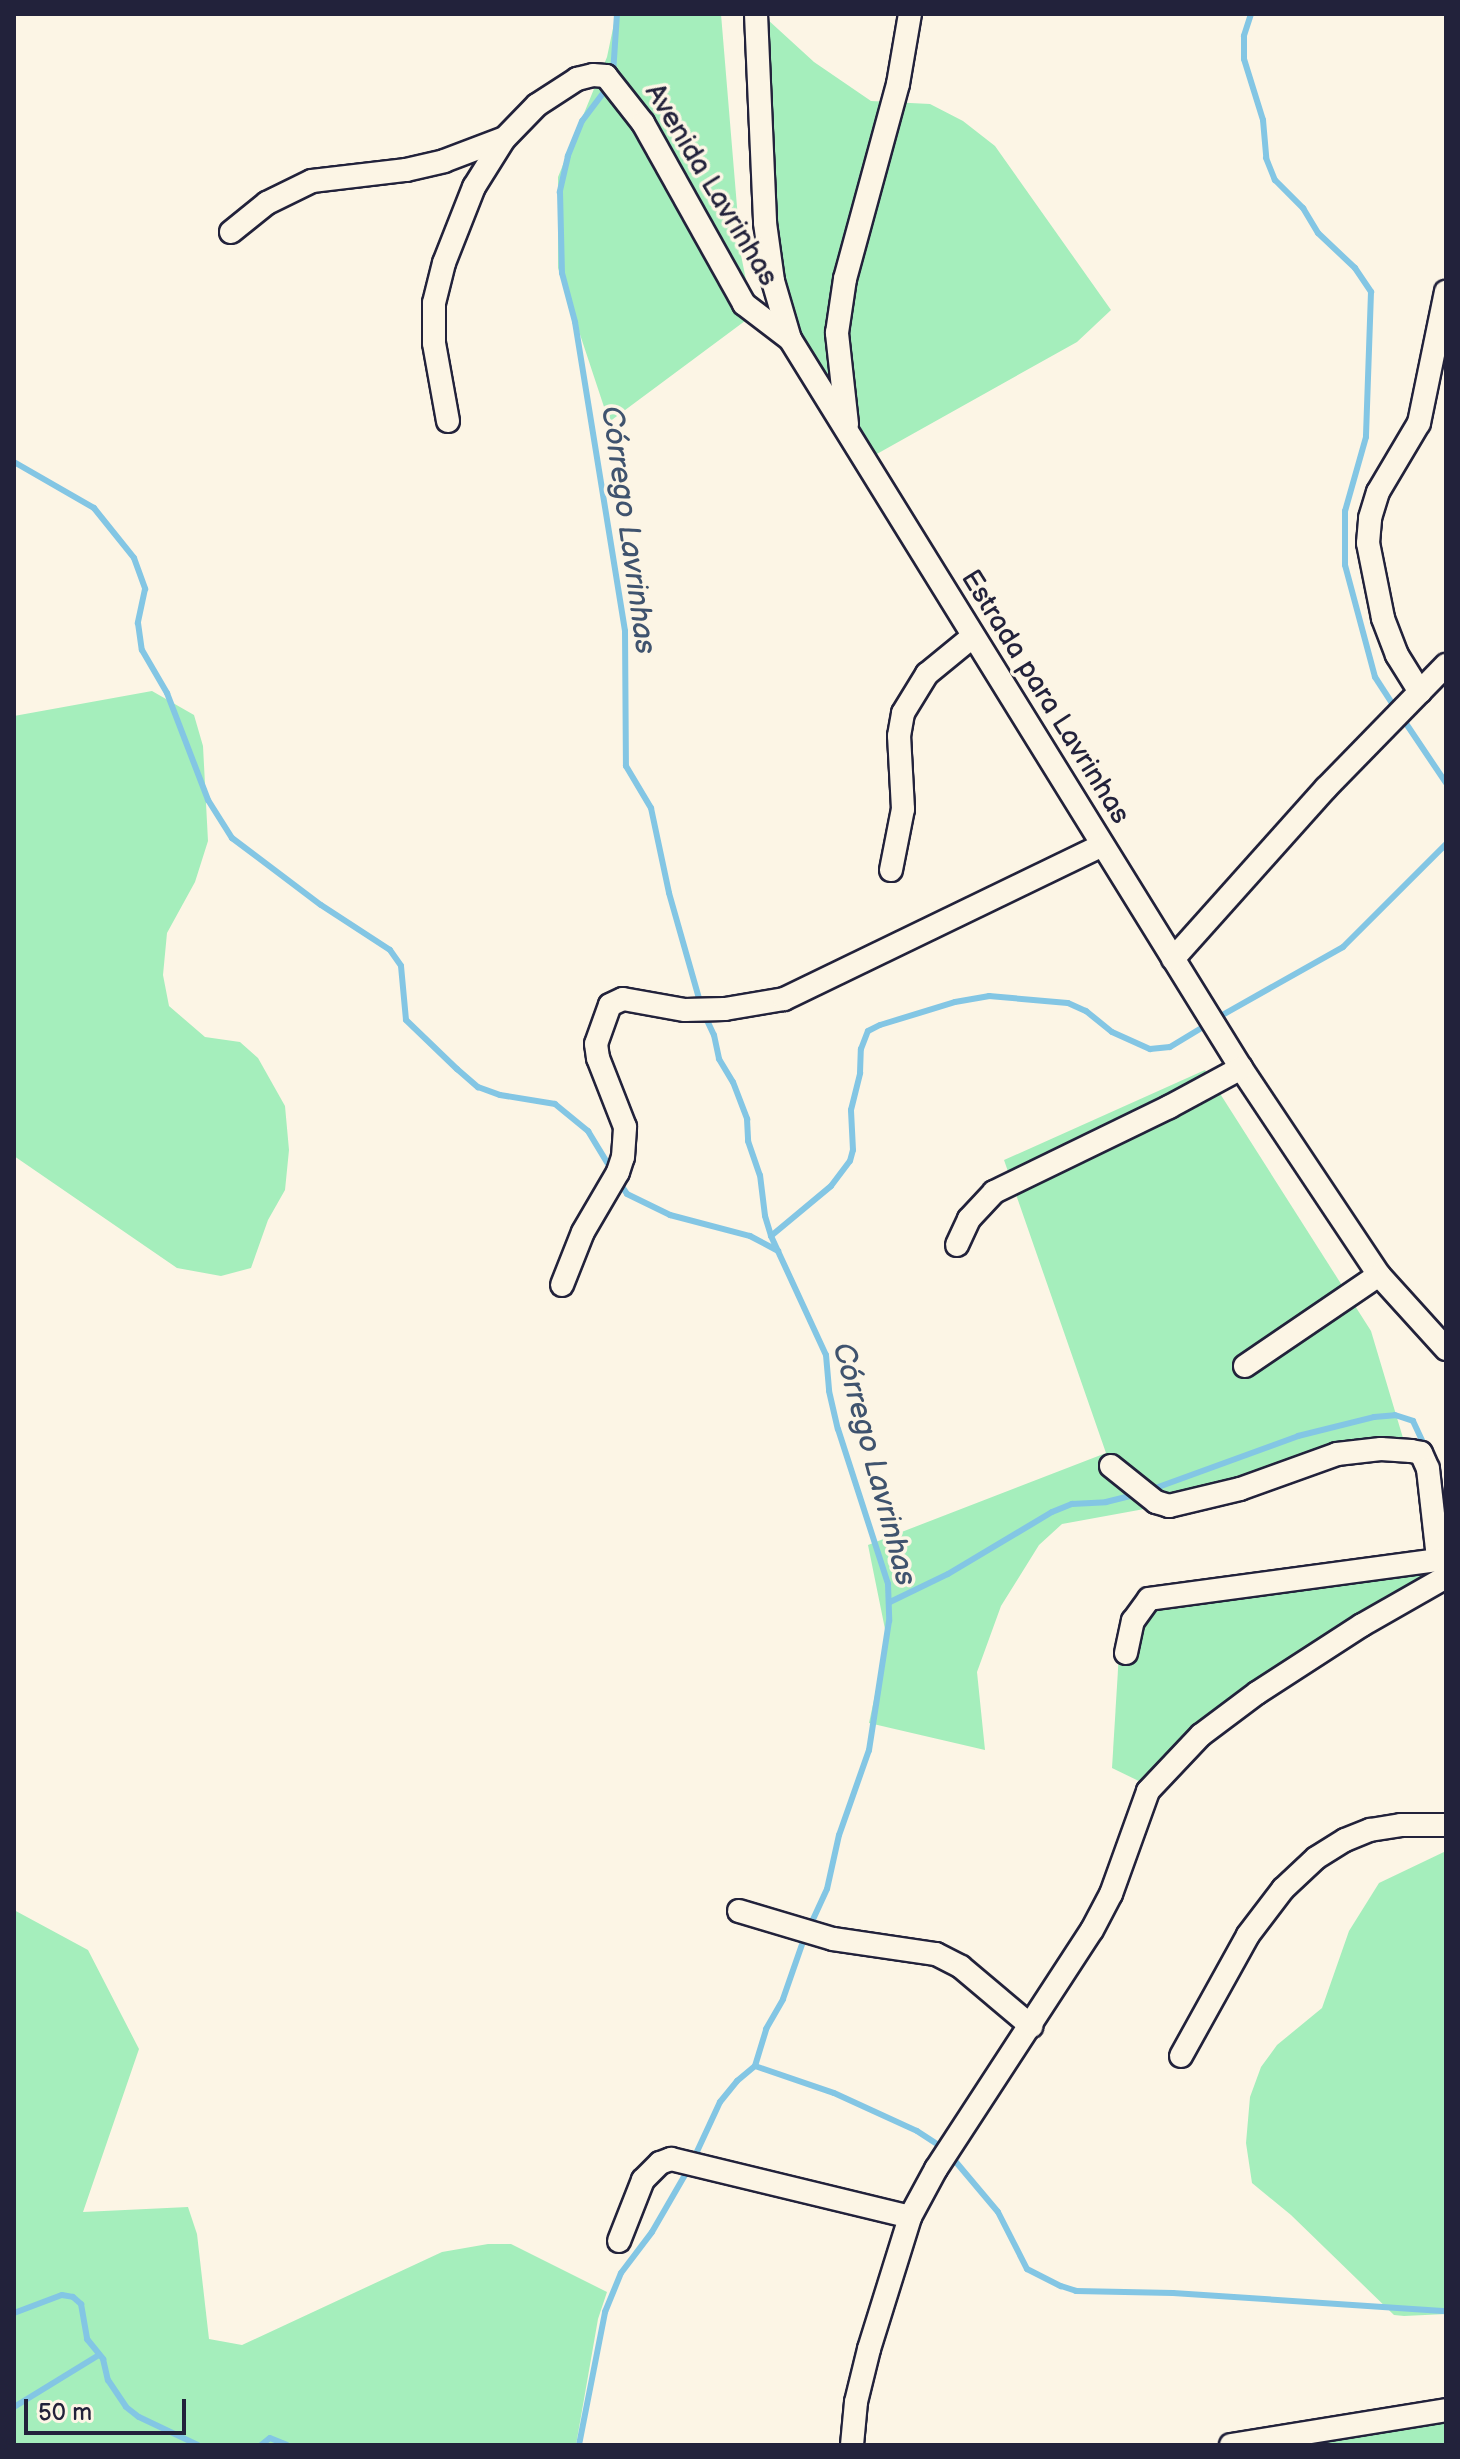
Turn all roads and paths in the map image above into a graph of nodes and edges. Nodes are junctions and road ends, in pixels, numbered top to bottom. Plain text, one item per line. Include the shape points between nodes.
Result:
1 (756, 14) edge
2 (910, 14) edge
3 (504, 139) junction
4 (231, 232) dead end
5 (1446, 292) edge
6 (790, 339) junction
7 (448, 421) dead end
8 (849, 437) junction
9 (972, 637) junction
10 (1446, 665) edge
11 (1420, 692) junction
12 (1102, 845) junction
13 (891, 870) dead end
14 (1173, 959) junction
15 (1241, 1068) junction
16 (957, 1245) dead end
17 (1379, 1275) junction
18 (562, 1285) dead end
19 (1446, 1349) edge
20 (1245, 1366) dead end
21 (1111, 1466) dead end
22 (1443, 1565) edge
23 (1126, 1653) dead end
24 (1446, 1825) edge
25 (739, 1911) dead end
26 (1031, 2026) junction
27 (1181, 2056) dead end
28 (910, 2217) junction
29 (619, 2241) dead end
30 (1446, 2410) edge
31 (852, 2445) edge
32 (1231, 2445) edge

1 - 6 street, Estrada para Lavrinhas via 765,223 773,281
2 - 8 street via 898,84 845,279 837,333
3 - 4 street via 406,170 312,181 267,203
3 - 6 street, Avenida Lavrinhas via 558,89 577,79 606,76 643,123 744,304
3 - 7 street via 474,187 434,303 434,343
5 - 11 street via 1419,423 1378,492 1368,543 1383,618 1397,655
6 - 8 street, Estrada para Lavrinhas
8 - 9 street, Estrada para Lavrinhas
9 - 12 street, Estrada para Lavrinhas
9 - 13 street via 927,674 903,713 903,809
10 - 11 street
11 - 14 street
12 - 14 street, Estrada para Lavrinhas
12 - 18 street via 784,999 725,1009 685,1010 623,999 610,1005 596,1044 625,1127 623,1157
14 - 15 street, Estrada para Lavrinhas
15 - 16 street via 994,1192 969,1219
15 - 17 street, Estrada para Lavrinhas
17 - 19 street, Estrada para Lavrinhas
17 - 20 street
21 - 22 street via 1156,1502 1169,1506 1231,1492 1337,1454 1381,1449 1421,1453
22 - 23 street via 1149,1599 1133,1621
22 - 26 street via 1201,1735 1169,1765 1148,1791 1111,1894
24 - 27 street via 1370,1830 1316,1858 1283,1889 1248,1935
25 - 26 street via 822,1936 913,1947 948,1959
26 - 28 street
28 - 29 street via 671,2159 643,2180
28 - 31 street via 856,2402
30 - 32 street

